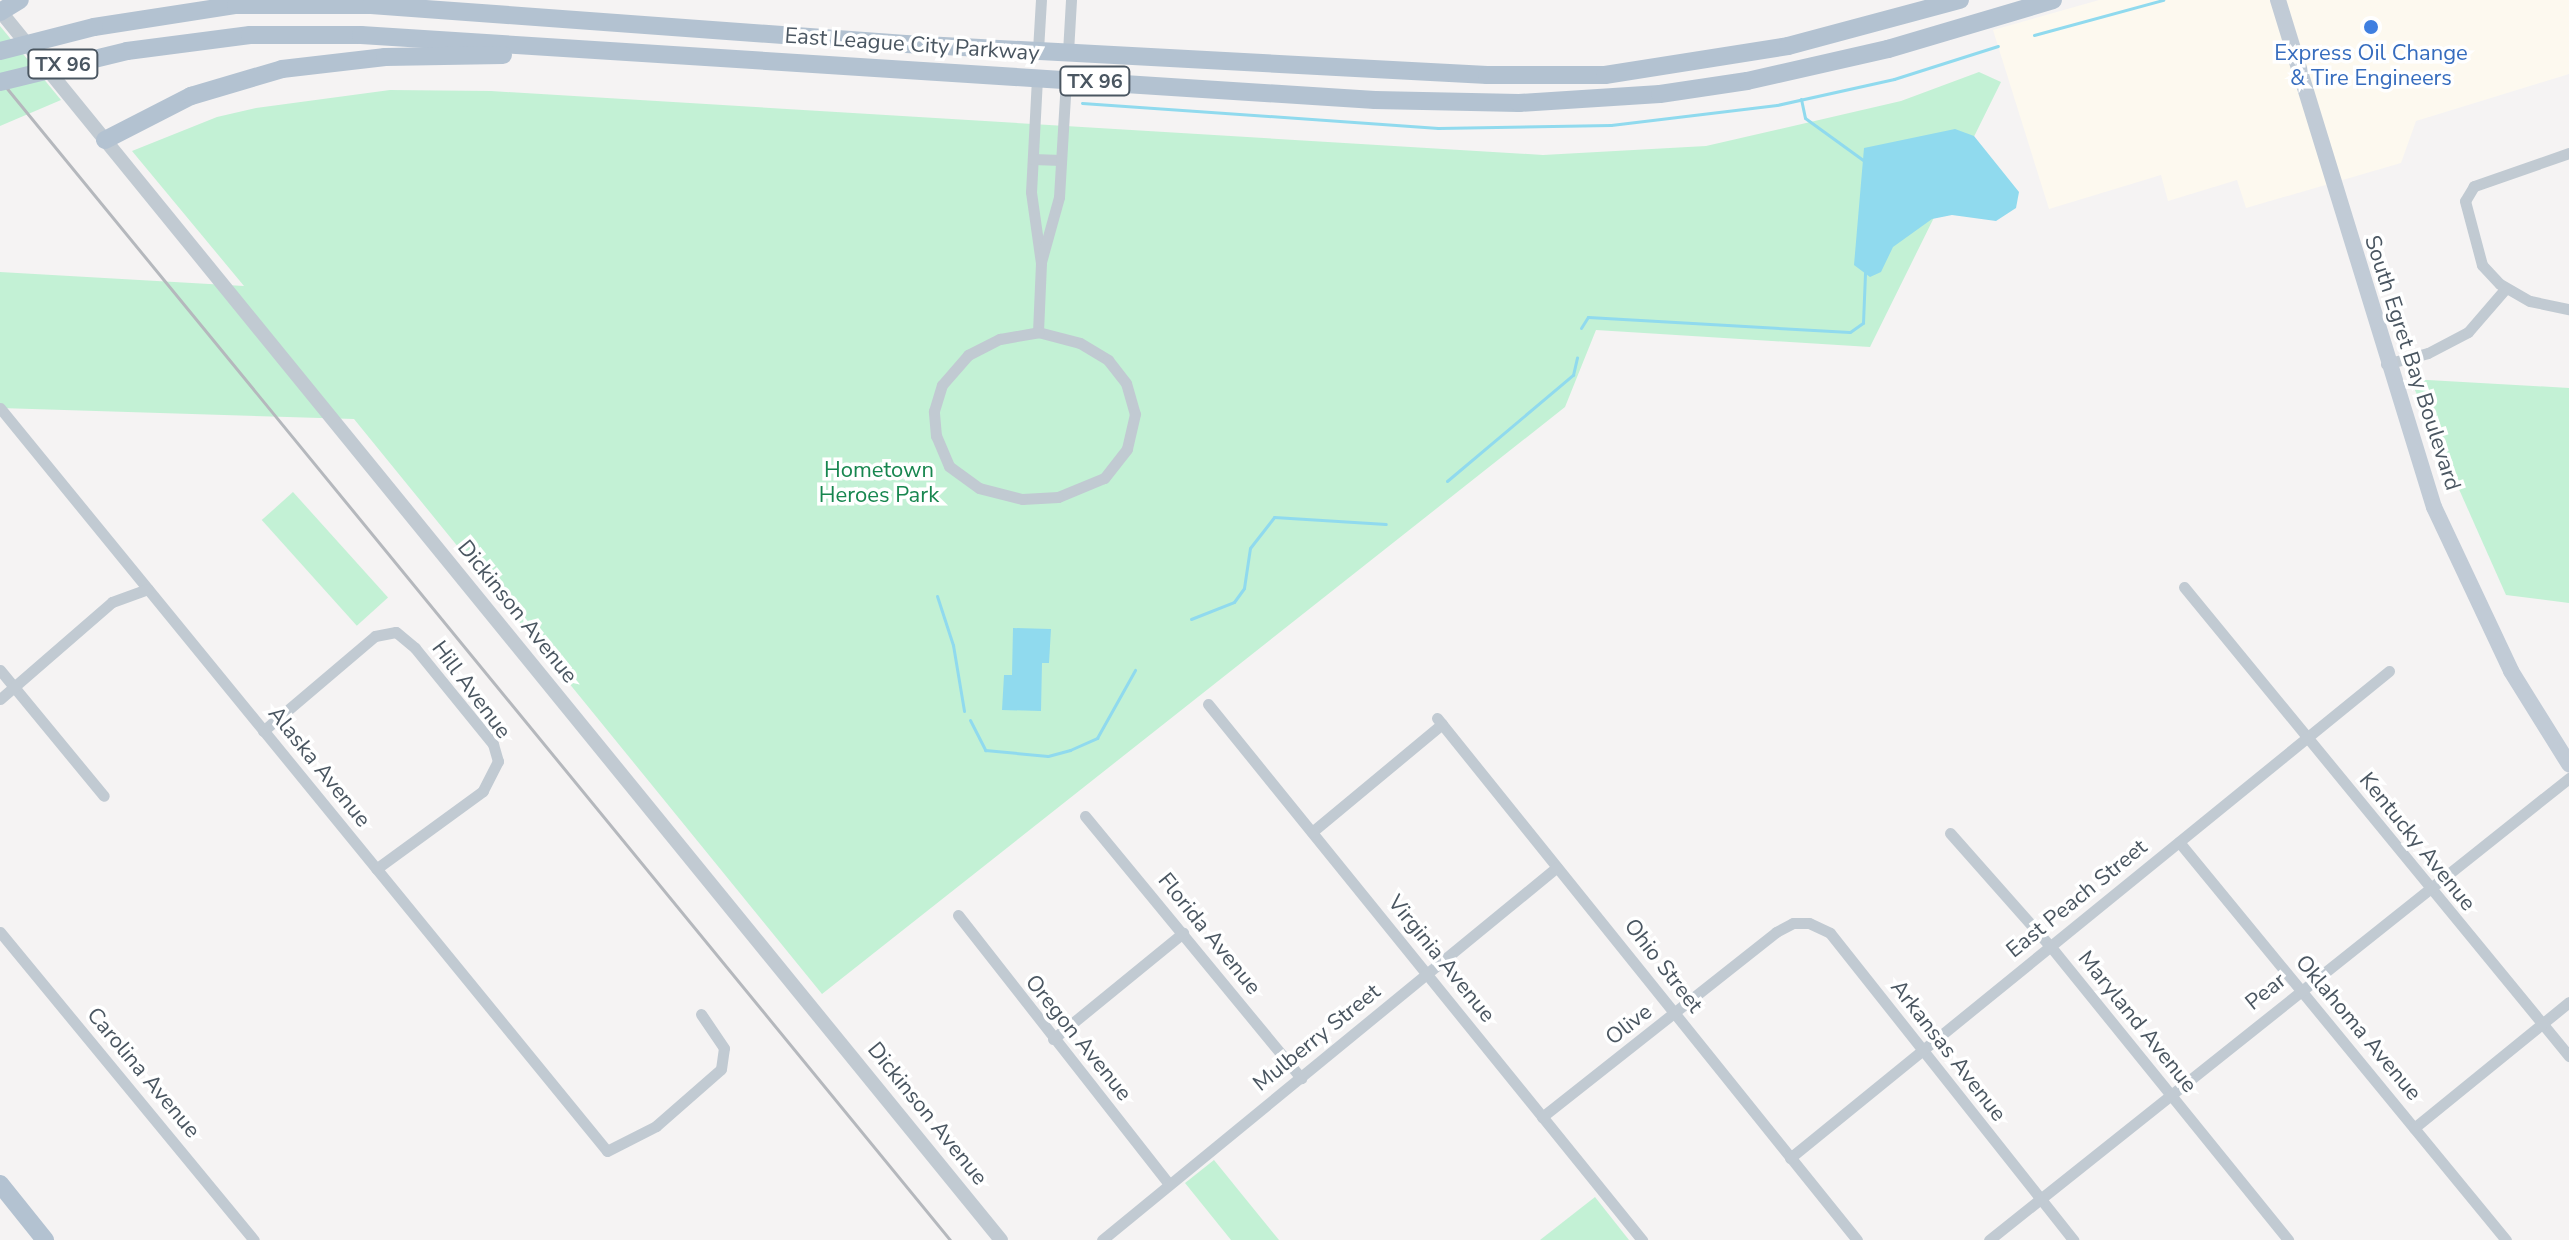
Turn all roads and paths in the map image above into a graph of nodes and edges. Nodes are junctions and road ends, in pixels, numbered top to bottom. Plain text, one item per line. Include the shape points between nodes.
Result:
1 (20, 0) edge
2 (480, 0) edge
3 (1041, 0) edge
4 (1071, 0) edge
5 (1960, 0) edge
6 (2053, 0) edge
7 (2278, 0) edge
8 (0, 11) edge
9 (544, 16) junction
10 (1038, 50) junction
11 (0, 51) edge
12 (1068, 52) junction
13 (743, 59) junction
14 (1037, 78) junction
15 (1066, 79) junction
16 (0, 82) edge
17 (105, 140) junction
18 (2569, 153) edge
19 (1033, 159) junction
20 (1061, 160) junction
21 (1041, 263) junction
22 (2506, 288) junction
23 (2569, 309) edge
24 (1038, 332) junction
25 (2386, 364) junction
26 (0, 408) edge
27 (2184, 587) dead end
28 (148, 589) junction
29 (0, 670) edge
30 (2389, 671) dead end
31 (14, 688) junction
32 (0, 699) edge
33 (1208, 704) dead end
34 (263, 731) junction
35 (2306, 738) junction
36 (2569, 764) edge
37 (2569, 778) edge
38 (104, 796) dead end
39 (1085, 816) dead end
40 (1312, 832) junction
41 (1950, 833) dead end
42 (2179, 842) junction
43 (1557, 867) junction
44 (376, 869) junction
45 (2428, 887) junction
46 (958, 915) dead end
47 (0, 932) edge
48 (1776, 932) joint
49 (1183, 933) junction
50 (2051, 947) junction
51 (1428, 973) junction
52 (2300, 990) junction
53 (2569, 1002) edge
54 (701, 1014) dead end
55 (1676, 1014) junction
56 (2542, 1024) junction
57 (1053, 1039) junction
58 (1921, 1050) junction
59 (2569, 1056) edge
60 (1301, 1078) junction
61 (2170, 1095) junction
62 (1542, 1117) junction
63 (2414, 1128) junction
64 (1790, 1158) junction
65 (0, 1184) edge
66 (1169, 1184) junction
67 (2040, 1199) junction
68 (45, 1240) edge
69 (254, 1240) edge
70 (1001, 1240) edge
71 (1102, 1240) edge
72 (1642, 1240) edge
73 (1857, 1240) edge
74 (1989, 1240) edge
75 (2073, 1240) edge
76 (2288, 1240) edge
77 (2506, 1240) edge

1 - 8 main road
2 - 9 main road
3 - 10 street
4 - 12 street
5 - 12 main road, East League City Parkway / TX 96 via 1788,46 1605,75 1487,75
6 - 15 main road, East League City Parkway / TX 96 via 1818,67 1610,99 1427,102
7 - 25 main road, South Egret Bay Boulevard
8 - 17 street, Dickinson Avenue
9 - 10 main road, East League City Parkway / TX 96
9 - 11 main road, East League City Parkway / TX 96, bridge via 371,5 236,5 94,27
10 - 12 main road, East League City Parkway / TX 96
10 - 14 main road
12 - 15 main road
13 - 14 main road, East League City Parkway / TX 96
13 - 16 main road, East League City Parkway / TX 96, bridge via 361,35 250,35 127,51
13 - 17 main road via 664,64 439,55 315,63 205,91
14 - 15 main road, East League City Parkway / TX 96
14 - 19 street
15 - 20 street
17 - 70 street, Dickinson Avenue
18 - 22 street via 2474,186 2465,201 2482,265
19 - 20 street
19 - 21 street via 1032,212
20 - 21 street via 1057,214
21 - 24 street
22 - 23 street via 2530,301
22 - 25 street via 2468,332 2428,353
24 - 24 street via 1000,339 968,355 942,385 934,411 936,436 949,466 979,488 1022,499 1058,497 1104,478 1127,449 1135,423 1130,390 1108,360 1080,343
25 - 36 main road, South Egret Bay Boulevard via 2434,507 2472,592 2511,671
26 - 28 street, Alaska Avenue
27 - 35 street, Kentucky Avenue
28 - 31 street via 112,602
28 - 34 street, Alaska Avenue
29 - 31 street
30 - 35 street, East Peach Street
31 - 32 street
31 - 38 street
33 - 40 street, Virginia Avenue
34 - 44 street, Alaska Avenue
34 - 44 street, Hill Avenue via 375,636 396,632 415,648 493,744 498,761 493,780
35 - 42 street, East Peach Street
35 - 45 street, Kentucky Avenue
37 - 45 street, Pear
39 - 49 street, Florida Avenue
40 - 43 street, Ohio Street via 1439,721
40 - 51 street, Virginia Avenue
41 - 50 street, Maryland Avenue
42 - 50 street, East Peach Street
42 - 52 street, Oklahoma Avenue
43 - 51 street, Mulberry Street
43 - 55 street, Ohio Street
44 - 54 street, Alaska Avenue via 607,1151 656,1126 721,1069 724,1048
45 - 52 street, Pear
45 - 56 street, Kentucky Avenue
46 - 57 street, Oregon Avenue
47 - 69 street, Carolina Avenue
48 - 55 street, Olive
48 - 58 street, Arkansas Avenue via 1801,922 1824,928
49 - 57 street
49 - 60 street, Florida Avenue
50 - 58 street, East Peach Street
50 - 61 street, Maryland Avenue
51 - 60 street, Mulberry Street
51 - 62 street, Virginia Avenue
52 - 61 street, Pear
52 - 63 street, Oklahoma Avenue
53 - 56 street
55 - 62 street, Olive
55 - 64 street, Ohio Street
56 - 59 street, Kentucky Avenue
56 - 63 street
57 - 66 street, Oregon Avenue
58 - 64 street, East Peach Street
58 - 67 street, Arkansas Avenue
60 - 66 street, Mulberry Street
61 - 67 street, Pear
61 - 76 street, Maryland Avenue
62 - 72 street, Virginia Avenue
63 - 77 street, Oklahoma Avenue
64 - 73 street, Ohio Street
65 - 68 main road
66 - 71 street, Mulberry Street
67 - 74 street, Pear
67 - 75 street, Arkansas Avenue

